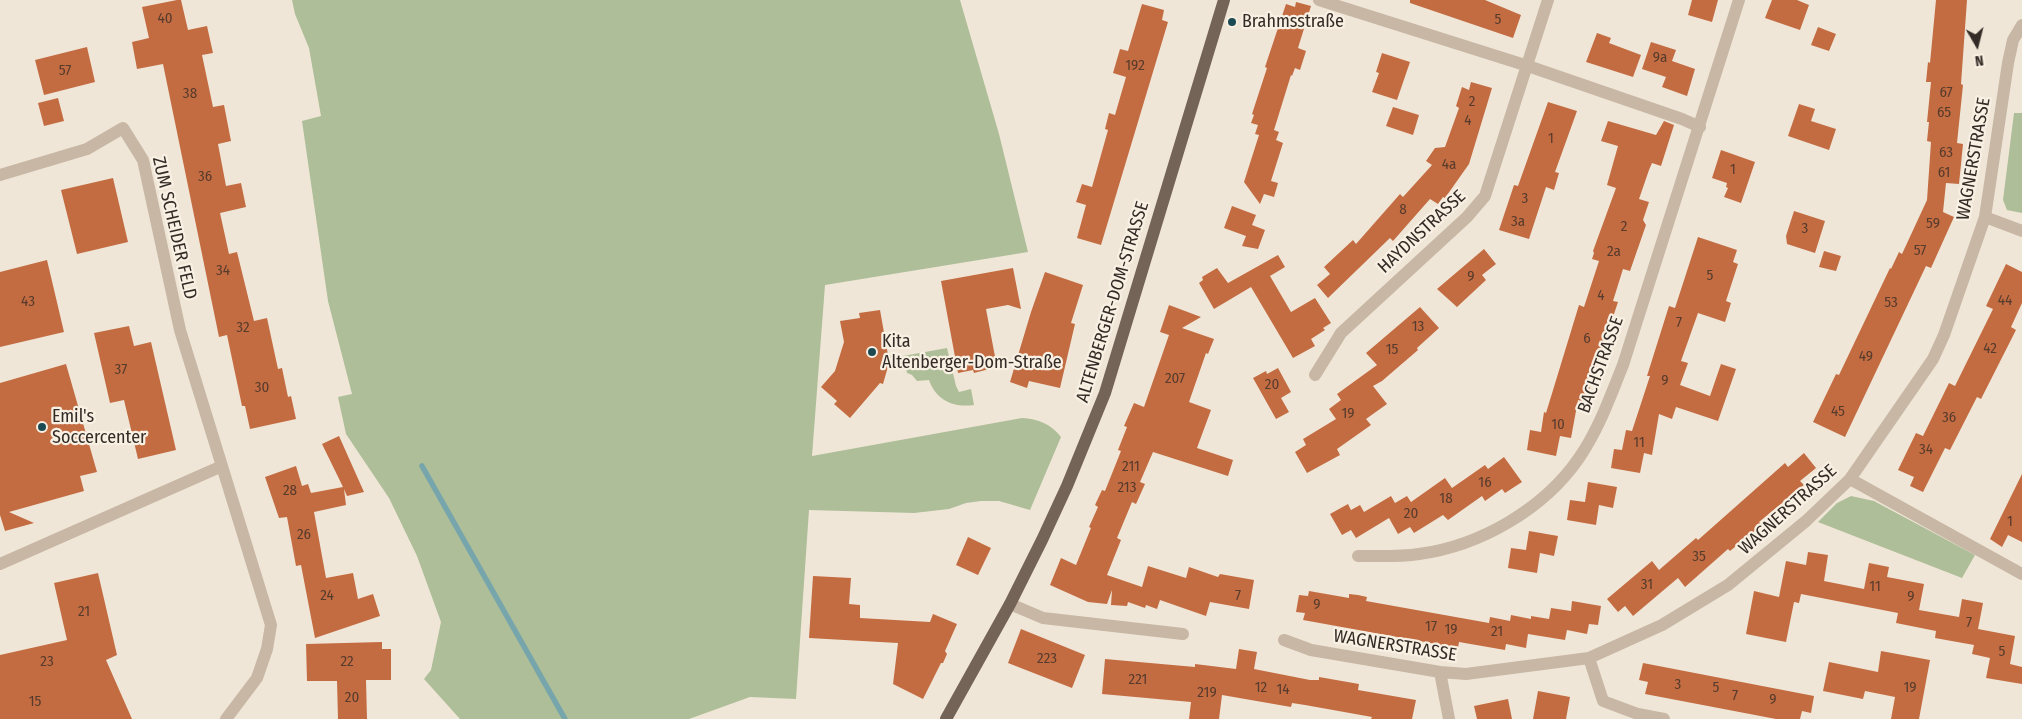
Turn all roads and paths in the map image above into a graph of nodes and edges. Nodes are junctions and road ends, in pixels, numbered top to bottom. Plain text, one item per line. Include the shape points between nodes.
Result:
1 (1224, 0) edge
2 (1319, 0) edge
3 (1548, 0) edge
4 (1739, 0) edge
5 (2022, 25) edge
6 (1528, 66) junction
7 (1700, 128) junction
8 (0, 175) edge
9 (1984, 217) junction
10 (2022, 230) edge
11 (1315, 375) dead end
12 (222, 466) junction
13 (1850, 479) junction
14 (1358, 556) dead end
15 (0, 564) edge
16 (2022, 574) edge
17 (1010, 604) junction
18 (1183, 634) dead end
19 (1284, 640) dead end
20 (1589, 658) junction
21 (1440, 672) junction
22 (226, 719) edge
23 (946, 719) edge
24 (1449, 719) edge
25 (1664, 719) edge

1 - 17 main road, ALTENBERGER-DOM-STRASSE via 1105,393 1066,486
2 - 6 street
3 - 6 street, HAYDNSTRASSE
4 - 7 street, BACHSTRASSE
5 - 9 street, WAGNERSTRASSE via 2013,40 2010,55
6 - 7 street
6 - 11 street, HAYDNSTRASSE via 1485,196 1467,217 1341,333
7 - 14 street, BACHSTRASSE via 1623,365 1603,416 1578,459 1548,494 1491,532 1455,546 1421,554
8 - 12 street, ZUM SCHEIDER FELD via 87,149 123,128 143,160 180,330
9 - 10 street
9 - 13 street, WAGNERSTRASSE via 1944,336 1933,359
12 - 15 street
12 - 22 street, ZUM SCHEIDER FELD via 271,625 257,678
13 - 16 street
13 - 20 street, WAGNERSTRASSE via 1806,521 1728,585 1662,625
17 - 18 street via 1043,618
17 - 23 main road, ALTENBERGER-DOM-STRASSE
19 - 21 street, WAGNERSTRASSE via 1311,650
20 - 21 street, WAGNERSTRASSE via 1466,674
20 - 25 street via 1603,700 1638,714
21 - 24 street

